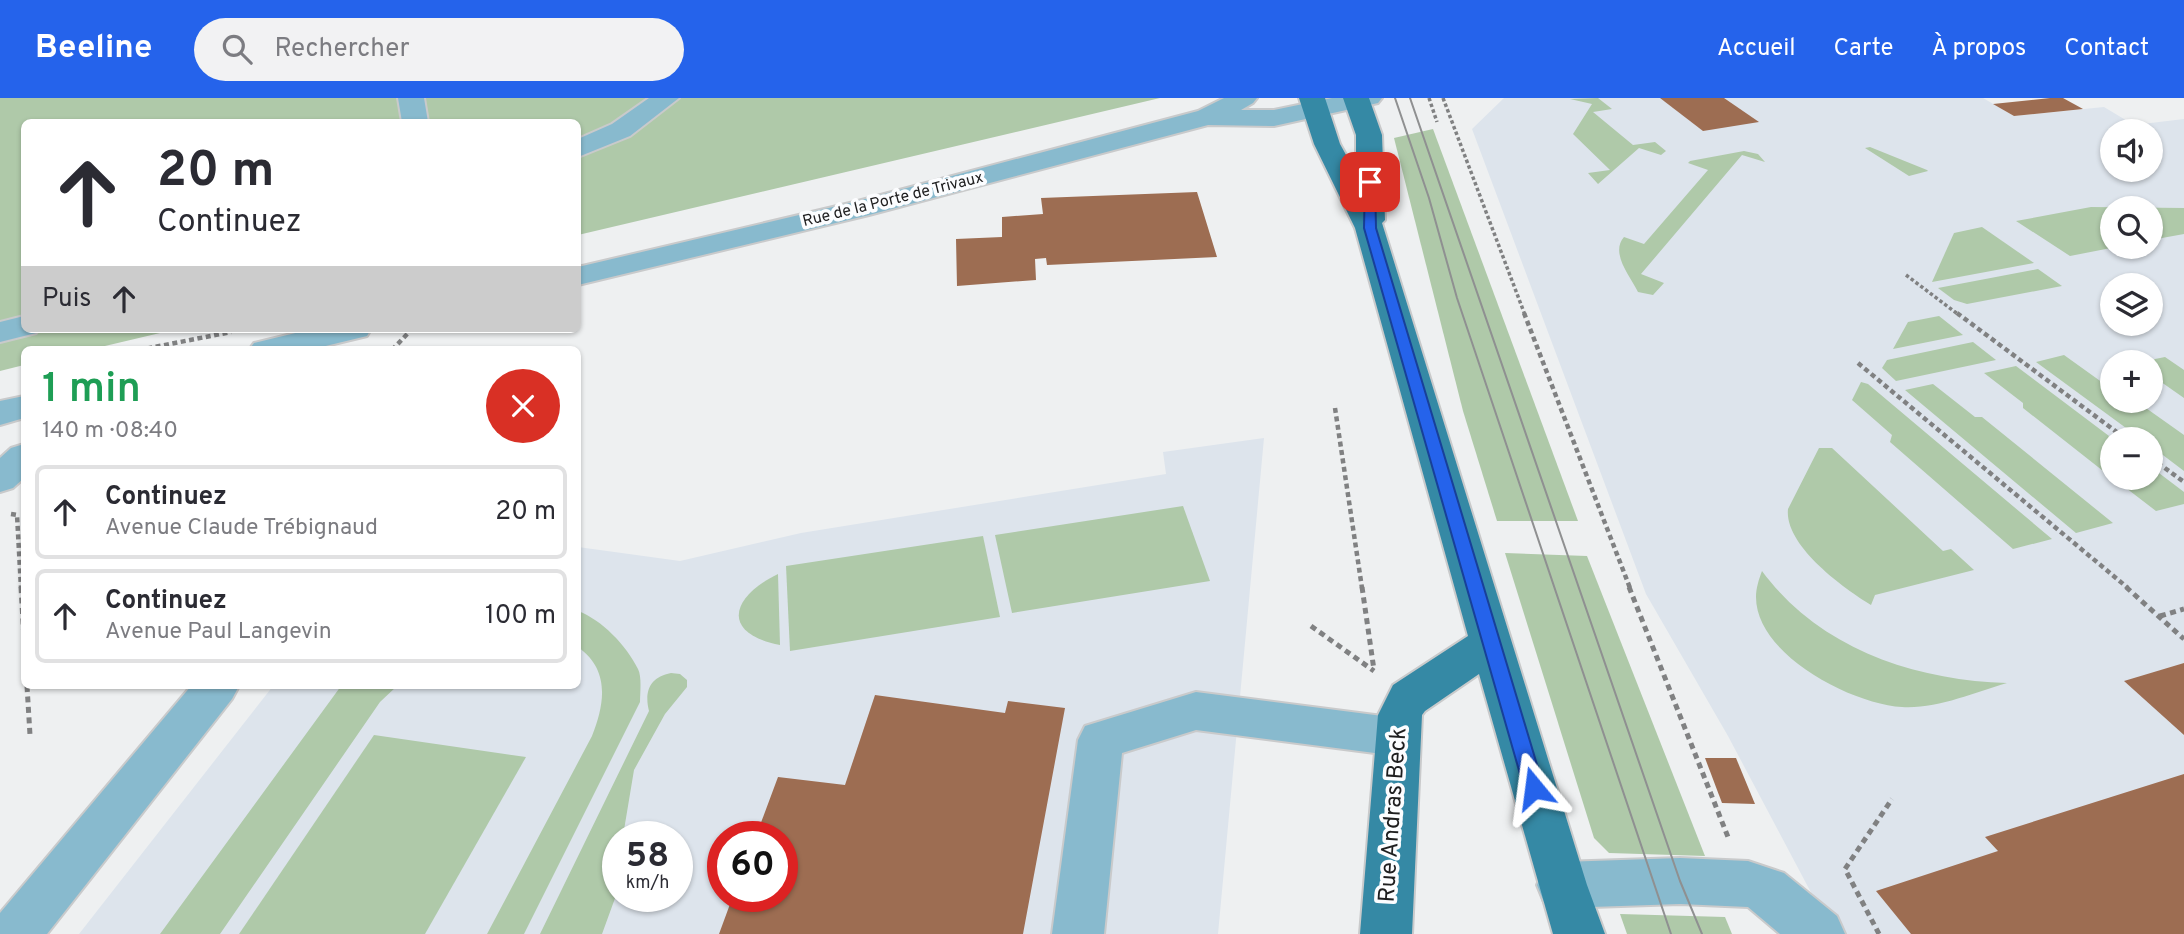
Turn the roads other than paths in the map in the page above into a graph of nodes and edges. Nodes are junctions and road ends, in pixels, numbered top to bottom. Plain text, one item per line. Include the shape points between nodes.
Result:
1 (411, 98) edge
2 (666, 98) edge
3 (1244, 98) edge
4 (1361, 99) edge
5 (1314, 104) edge
6 (1206, 117) junction
7 (414, 119) edge
8 (581, 148) edge
9 (1370, 228) junction
10 (581, 275) edge
11 (21, 327) edge
12 (0, 332) edge
13 (338, 333) edge
14 (283, 346) edge
15 (21, 408) edge
16 (0, 413) edge
17 (21, 460) edge
18 (0, 478) edge
19 (1492, 643) junction
20 (216, 689) edge
21 (1390, 696) junction
22 (1562, 886) junction
23 (15, 934) edge
24 (1078, 934) edge
25 (1386, 934) edge
26 (1579, 934) edge
27 (1819, 934) edge

1 - 7 street
2 - 8 street via 621,130
3 - 6 street, Rue de la Porte de Trivaux
4 - 5 street, Rue de la Porte de Trivaux
4 - 9 main road via 1369,135
5 - 6 street, Rue de la Porte de Trivaux via 1253,120
5 - 9 main road via 1327,144
6 - 10 street, Rue de la Porte de Trivaux via 859,209
9 - 19 main road
11 - 12 street
13 - 14 street
15 - 16 street
17 - 18 street
19 - 21 main road
19 - 22 main road
20 - 23 street
21 - 24 street via 1248,718 1196,711 1101,740
21 - 25 main road, Rue Andras Beck
22 - 26 main road
22 - 27 street via 1680,881 1748,884 1766,890

